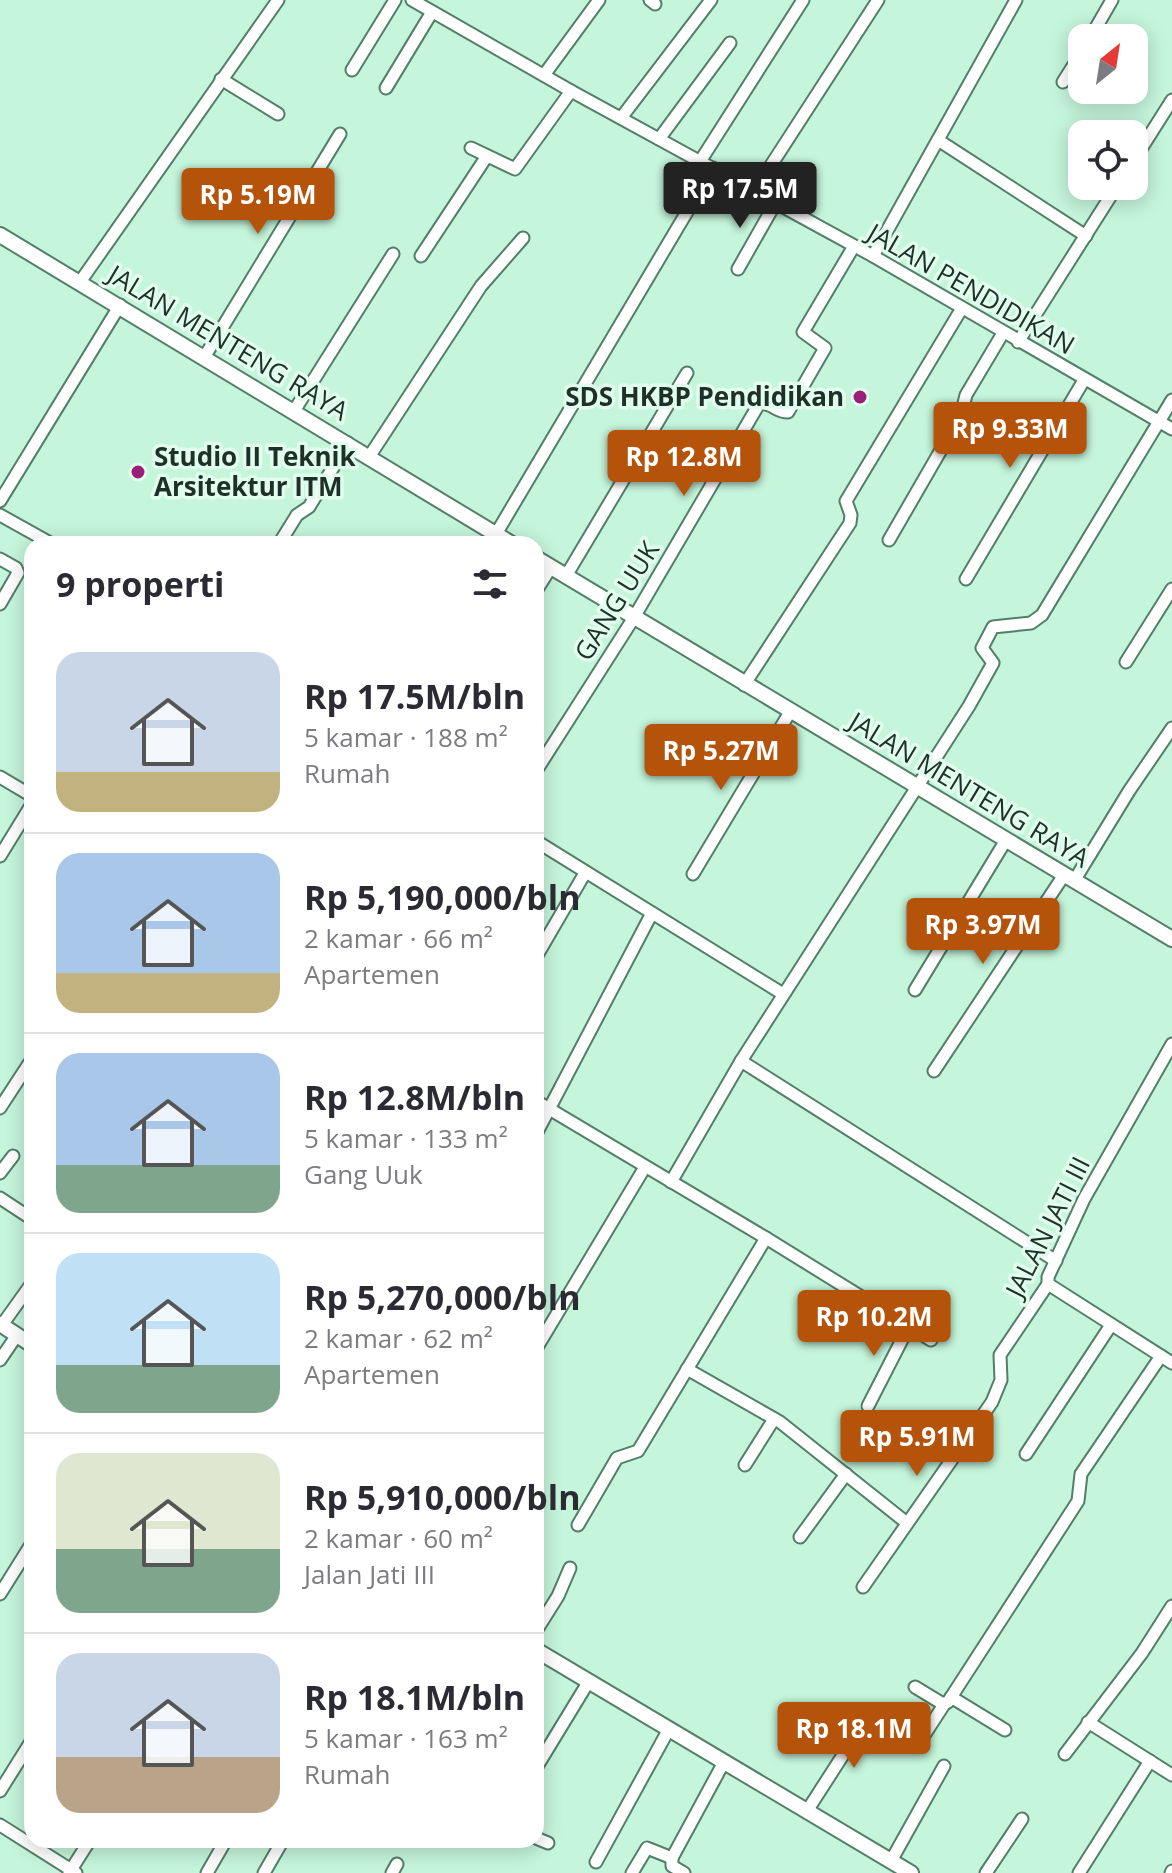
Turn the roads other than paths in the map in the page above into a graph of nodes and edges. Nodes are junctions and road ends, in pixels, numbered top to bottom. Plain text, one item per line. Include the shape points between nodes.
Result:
1 (278, 0) edge
2 (395, 0) edge
3 (412, 0) edge
4 (599, 0) edge
5 (711, 0) edge
6 (803, 0) edge
7 (878, 0) edge
8 (1016, 0) edge
9 (1112, 0) edge
10 (432, 12) junction
11 (1098, 24) edge
12 (730, 43) dead end
13 (352, 70) dead end
14 (1068, 74) edge
15 (544, 75) junction
16 (221, 79) junction
17 (1063, 82) dead end
18 (386, 88) dead end
19 (571, 91) junction
20 (1172, 100) edge
21 (278, 114) dead end
22 (621, 118) junction
23 (340, 134) dead end
24 (1148, 138) edge
25 (659, 139) junction
26 (938, 140) junction
27 (471, 148) dead end
28 (487, 156) junction
29 (701, 160) junction
30 (713, 168) junction
31 (755, 190) junction
32 (1108, 200) edge
33 (776, 202) junction
34 (0, 235) edge
35 (1086, 236) junction
36 (523, 238) dead end
37 (854, 246) junction
38 (393, 254) dead end
39 (421, 256) dead end
40 (873, 256) junction
41 (738, 269) dead end
42 (80, 282) junction
43 (120, 305) junction
44 (962, 308) junction
45 (1003, 333) junction
46 (1018, 342) junction
47 (205, 356) junction
48 (687, 373) dead end
49 (1084, 380) junction
50 (1172, 400) edge
51 (294, 411) junction
52 (1159, 422) junction
53 (1172, 429) edge
54 (348, 443) junction
55 (369, 457) junction
56 (0, 501) edge
57 (0, 515) edge
58 (496, 534) junction
59 (38, 536) edge
60 (284, 536) edge
61 (499, 536) edge
62 (889, 540) dead end
63 (0, 559) edge
64 (544, 563) edge
65 (551, 567) junction
66 (566, 576) junction
67 (544, 578) edge
68 (966, 579) dead end
69 (1172, 589) edge
70 (0, 604) edge
71 (633, 619) junction
72 (1126, 662) dead end
73 (744, 685) junction
74 (790, 712) junction
75 (1172, 728) edge
76 (544, 758) edge
77 (0, 777) edge
78 (918, 788) junction
79 (24, 791) edge
80 (24, 817) edge
81 (1006, 840) junction
82 (544, 846) edge
83 (0, 856) edge
84 (585, 873) junction
85 (693, 874) dead end
86 (1069, 878) junction
87 (652, 913) junction
88 (1172, 939) edge
89 (544, 943) edge
90 (915, 990) dead end
91 (783, 994) junction
92 (1172, 1044) edge
93 (741, 1061) junction
94 (24, 1071) edge
95 (934, 1071) dead end
96 (544, 1105) edge
97 (0, 1108) edge
98 (549, 1108) junction
99 (544, 1118) edge
100 (13, 1156) dead end
101 (645, 1167) junction
102 (0, 1173) edge
103 (671, 1182) junction
104 (0, 1198) edge
105 (24, 1214) edge
106 (766, 1238) junction
107 (1056, 1261) junction
108 (1048, 1284) junction
109 (24, 1294) edge
110 (1, 1325) edge
111 (1111, 1325) junction
112 (909, 1326) junction
113 (17, 1335) junction
114 (544, 1336) edge
115 (24, 1340) edge
116 (931, 1340) dead end
117 (1161, 1356) junction
118 (0, 1360) edge
119 (1172, 1363) edge
120 (687, 1369) junction
121 (868, 1406) dead end
122 (774, 1419) junction
123 (1026, 1454) dead end
124 (745, 1465) dead end
125 (846, 1474) junction
126 (907, 1523) junction
127 (578, 1525) dead end
128 (800, 1537) dead end
129 (24, 1556) edge
130 (570, 1568) dead end
131 (863, 1587) dead end
132 (0, 1594) edge
133 (1172, 1606) edge
134 (544, 1618) edge
135 (544, 1655) edge
136 (589, 1681) junction
137 (915, 1687) dead end
138 (948, 1700) junction
139 (872, 1710) dead end
140 (1088, 1722) junction
141 (669, 1729) junction
142 (1005, 1730) dead end
143 (921, 1740) dead end
144 (24, 1753) edge
145 (1065, 1754) dead end
146 (544, 1755) edge
147 (1150, 1761) junction
148 (724, 1762) junction
149 (944, 1766) dead end
150 (1172, 1775) edge
151 (0, 1791) edge
152 (807, 1811) junction
153 (1022, 1819) dead end
154 (0, 1825) edge
155 (24, 1841) edge
156 (544, 1841) edge
157 (548, 1843) dead end
158 (35, 1848) edge
159 (86, 1848) edge
160 (221, 1848) edge
161 (278, 1848) edge
162 (672, 1858) junction
163 (891, 1861) junction
164 (596, 1862) dead end
165 (72, 1872) edge
166 (207, 1873) edge
167 (264, 1873) edge
168 (632, 1873) edge
169 (684, 1873) edge
170 (911, 1873) edge
171 (986, 1873) edge
172 (1079, 1873) edge

1 - 16 street
2 - 13 street
3 - 10 street, JALAN PENDIDIKAN
4 - 15 street
5 - 22 street
6 - 29 street
7 - 31 street
8 - 26 street
9 - 11 street
10 - 15 street, JALAN PENDIDIKAN
10 - 18 street
12 - 25 street
14 - 17 street
15 - 19 street, JALAN PENDIDIKAN
16 - 21 street
16 - 42 street
19 - 22 street, JALAN PENDIDIKAN
19 - 28 street via 515,169
20 - 24 street
22 - 25 street, JALAN PENDIDIKAN
23 - 47 street
25 - 29 street, JALAN PENDIDIKAN
26 - 35 street
26 - 40 street
27 - 28 street
28 - 39 street
29 - 30 street, JALAN PENDIDIKAN
30 - 31 street, JALAN PENDIDIKAN
30 - 58 street
31 - 33 street, JALAN PENDIDIKAN
32 - 35 street
33 - 37 street, JALAN PENDIDIKAN
33 - 41 street
34 - 42 street, JALAN MENTENG RAYA
35 - 46 street
36 - 55 street via 481,286
37 - 40 street, JALAN PENDIDIKAN
37 - 71 street, GANG UUK via 803,332 825,348 818,363 788,412 759,404
38 - 51 street
40 - 44 street, JALAN PENDIDIKAN
42 - 43 street, JALAN MENTENG RAYA
43 - 47 street, JALAN MENTENG RAYA
43 - 56 street
44 - 45 street, JALAN PENDIDIKAN
44 - 73 street via 846,501 850,523
45 - 46 street, JALAN PENDIDIKAN
45 - 62 street
46 - 49 street, JALAN PENDIDIKAN
47 - 51 street, JALAN MENTENG RAYA
48 - 66 street
49 - 52 street, JALAN PENDIDIKAN
49 - 68 street
50 - 52 street
51 - 54 street, JALAN MENTENG RAYA
52 - 53 street, JALAN PENDIDIKAN
52 - 78 street via 1042,615 1031,623 993,627 982,648 993,663
54 - 55 street, JALAN MENTENG RAYA
54 - 60 street via 309,507
55 - 58 street, JALAN MENTENG RAYA
57 - 59 street
58 - 61 street, JALAN MENTENG RAYA
63 - 70 street via 18,573
64 - 65 street, JALAN MENTENG RAYA
65 - 66 street, JALAN MENTENG RAYA
65 - 67 street
66 - 71 street, JALAN MENTENG RAYA
69 - 72 street
71 - 73 street, JALAN MENTENG RAYA
71 - 76 street, GANG UUK
73 - 74 street, JALAN MENTENG RAYA
74 - 78 street, JALAN MENTENG RAYA
74 - 85 street
75 - 86 street
77 - 79 street
78 - 81 street, JALAN MENTENG RAYA
78 - 91 street
80 - 83 street
81 - 86 street, JALAN MENTENG RAYA
81 - 90 street
82 - 84 street
84 - 87 street
84 - 89 street
86 - 88 street, JALAN MENTENG RAYA
86 - 95 street
87 - 91 street
87 - 98 street
91 - 93 street
92 - 107 street, JALAN JATI III via 1084,1199
93 - 103 street
93 - 107 street
94 - 97 street
96 - 98 street
98 - 99 street
98 - 101 street
100 - 102 street
101 - 103 street
101 - 114 street
103 - 106 street
104 - 105 street
106 - 112 street
106 - 120 street
107 - 108 street, JALAN JATI III
108 - 111 street
108 - 126 street, JALAN JATI III via 999,1357 1001,1380 992,1402
109 - 110 street
110 - 113 street
111 - 117 street
111 - 123 street
112 - 116 street
112 - 121 street
113 - 115 street
113 - 118 street
117 - 119 street
117 - 138 street via 1081,1474 1078,1501
120 - 122 street
120 - 127 street via 638,1451 617,1458
122 - 124 street
122 - 125 street
125 - 126 street
125 - 128 street
126 - 131 street, JALAN JATI III
129 - 132 street
130 - 134 street
133 - 140 street
135 - 136 street
136 - 141 street
136 - 146 street
137 - 138 street
138 - 142 street
138 - 143 street
139 - 152 street
140 - 145 street
140 - 147 street
141 - 148 street
141 - 164 street
144 - 151 street
147 - 150 street
147 - 172 street
148 - 152 street
148 - 162 street
149 - 163 street
152 - 163 street
153 - 171 street
154 - 155 street
156 - 157 street
158 - 165 street
159 - 165 street
160 - 166 street
161 - 167 street
162 - 168 street via 647,1848
162 - 169 street via 672,1866
163 - 170 street

